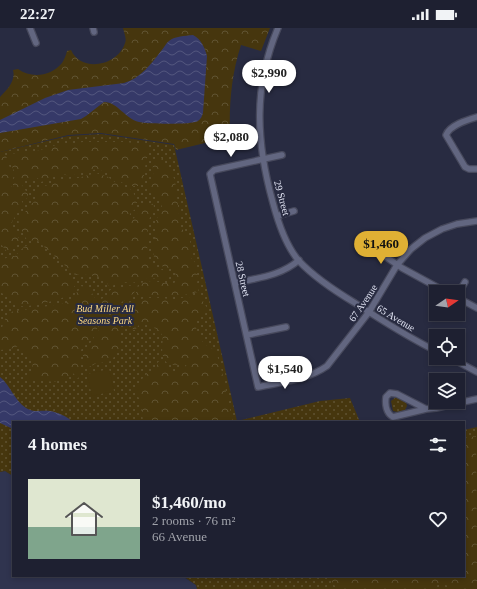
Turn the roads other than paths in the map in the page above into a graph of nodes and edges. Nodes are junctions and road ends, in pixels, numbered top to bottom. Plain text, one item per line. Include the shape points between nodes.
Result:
1 (30, 28) edge
2 (278, 28) edge
3 (36, 43) dead end
4 (477, 117) edge
5 (282, 155) dead end
6 (263, 159) junction
7 (477, 169) edge
8 (294, 211) dead end
9 (277, 216) junction
10 (477, 221) edge
11 (376, 250) dead end
12 (299, 260) junction
13 (397, 265) junction
14 (465, 282) dead end
15 (235, 283) junction
16 (431, 285) edge
17 (463, 285) edge
18 (465, 302) edge
19 (477, 308) edge
20 (369, 312) junction
21 (286, 327) dead end
22 (247, 335) junction
23 (429, 346) edge
24 (464, 365) edge
25 (477, 372) edge
26 (258, 387) joint
27 (477, 399) edge
28 (426, 409) junction

1 - 3 street
2 - 6 street, 29 Street via 269,50 261,86 259,132
4 - 7 street via 459,123 446,135 465,167
5 - 6 street
6 - 9 street, 29 Street
6 - 15 street, 28 Street via 214,170 210,174
8 - 9 street
9 - 12 street, 29 Street via 282,231
10 - 13 street, 67 Avenue via 457,224 434,233 411,249
11 - 13 street
12 - 15 street via 280,273
12 - 20 street, 29 Street via 326,285
13 - 16 street
13 - 20 street, 67 Avenue
14 - 17 street
15 - 22 street, 28 Street
18 - 19 street
20 - 23 street, 65 Avenue
20 - 26 street, 67 Avenue via 327,366 307,376
21 - 22 street
22 - 26 street, 28 Street
24 - 25 street
27 - 28 street
28 - 28 street via 397,394 390,393 386,397 388,412 393,417

